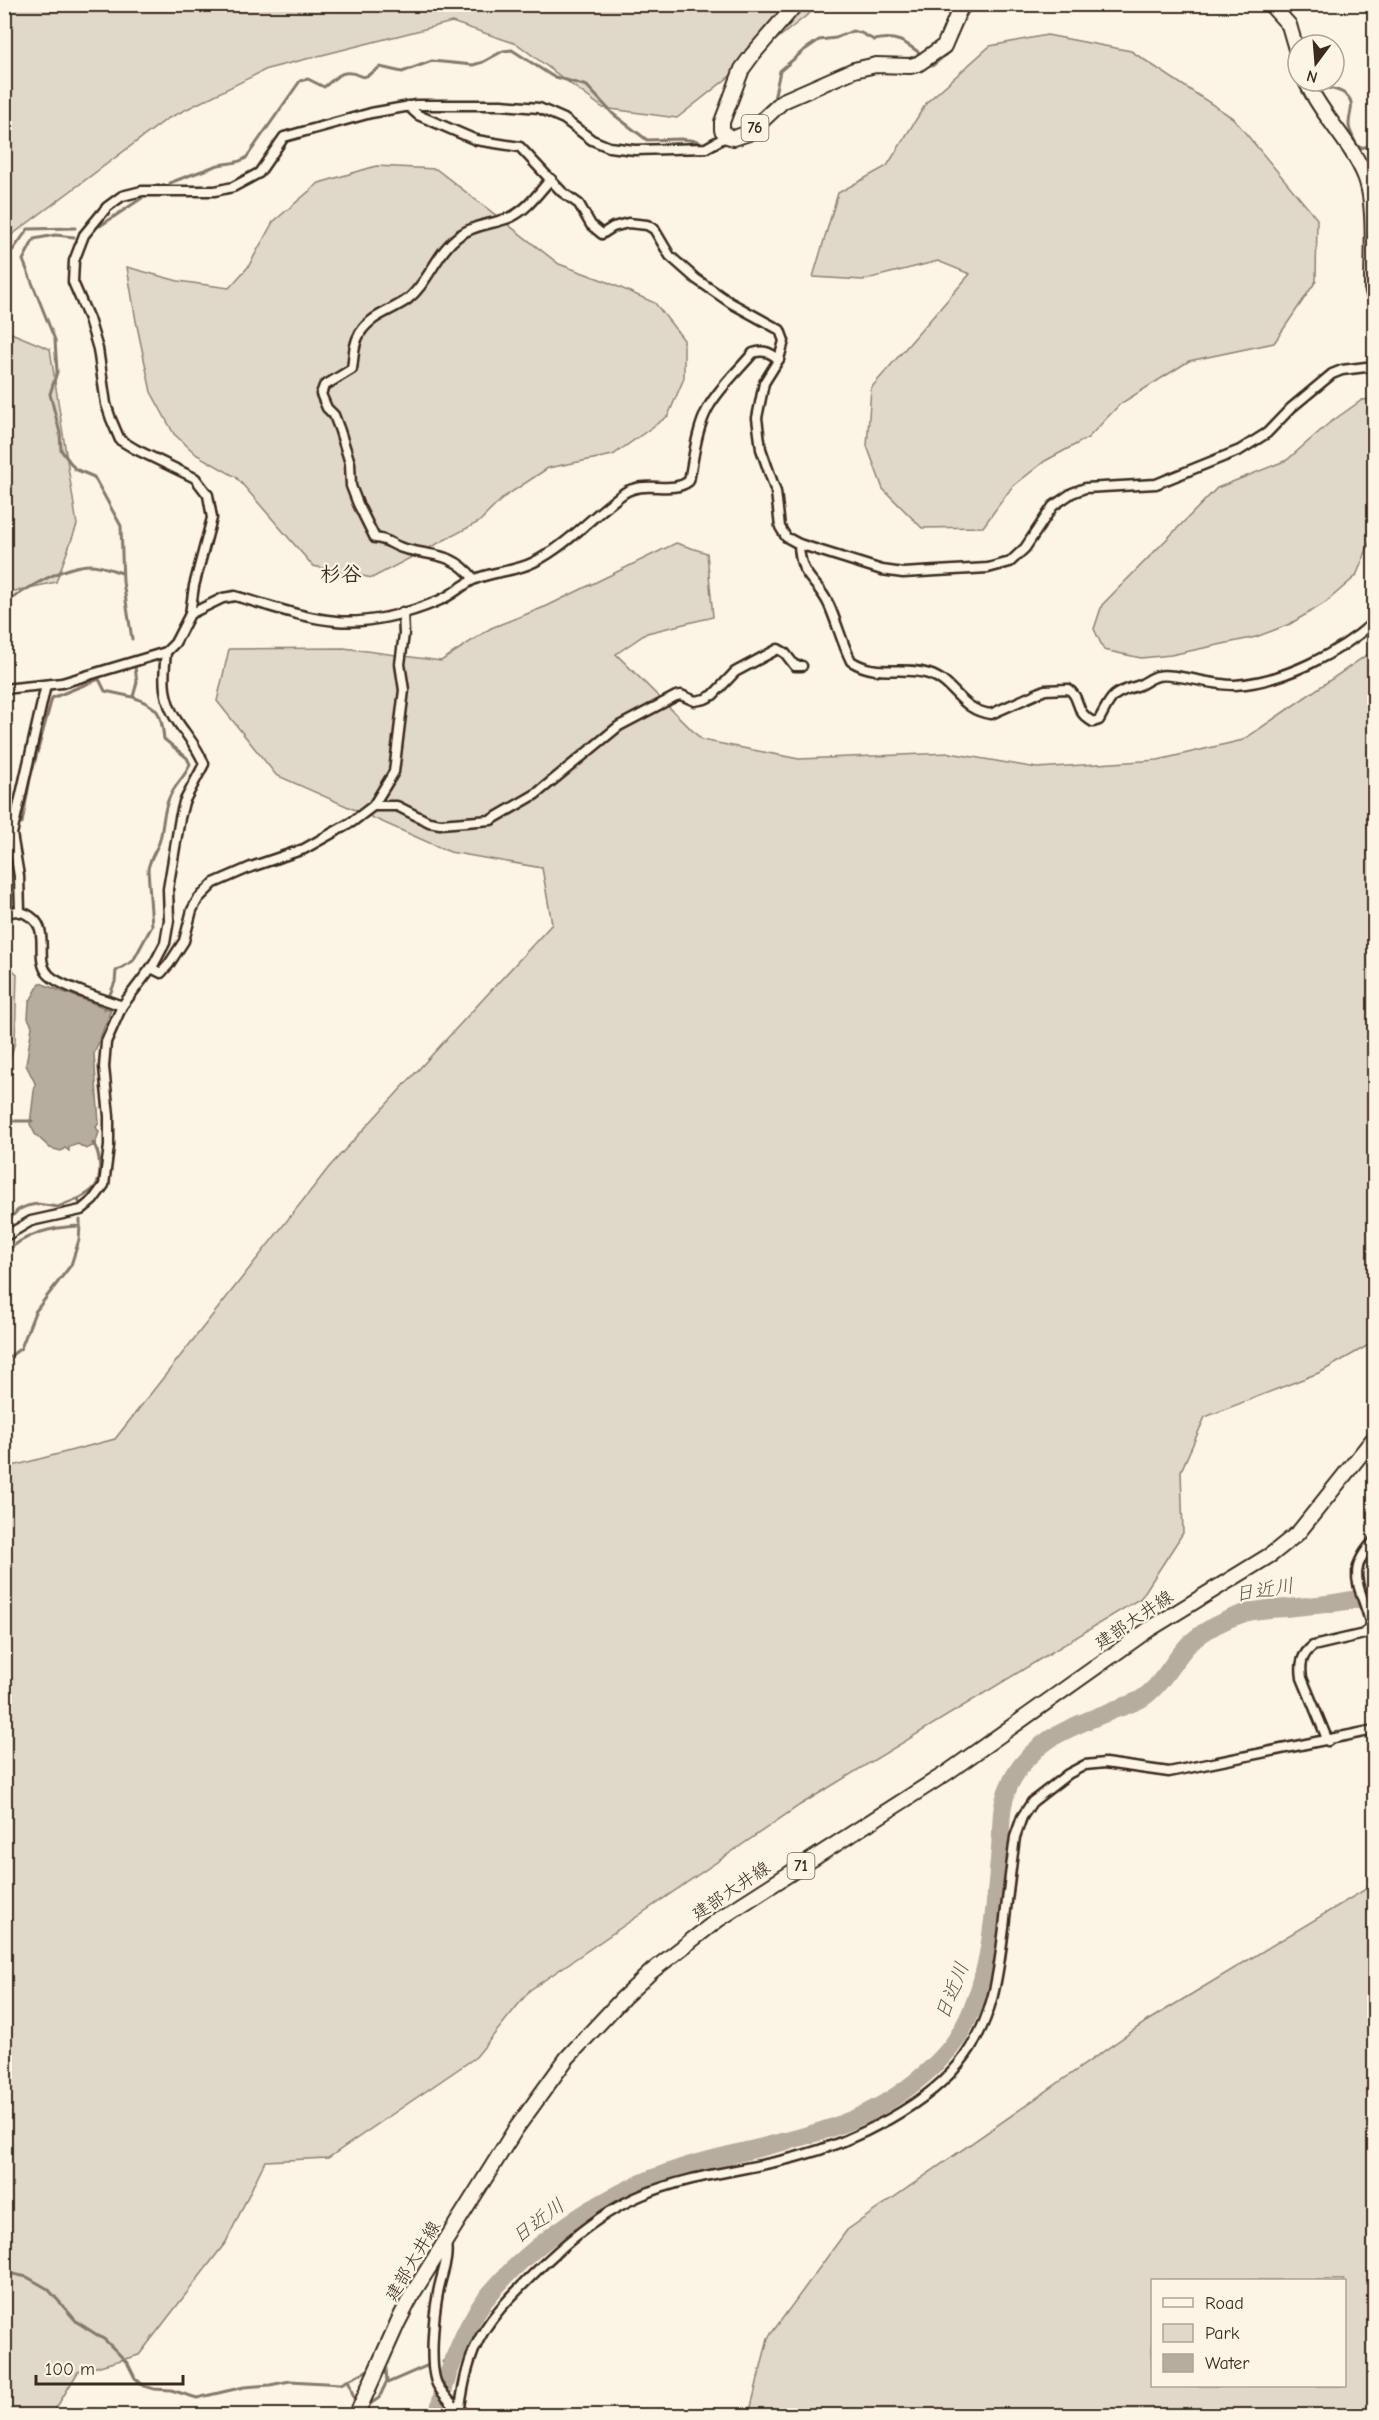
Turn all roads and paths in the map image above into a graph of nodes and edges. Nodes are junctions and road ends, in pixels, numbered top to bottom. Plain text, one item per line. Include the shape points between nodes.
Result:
1 (796, 4) edge
2 (962, 4) edge
3 (1274, 6) edge
4 (1292, 33) edge
5 (1314, 93) edge
6 (408, 106) junction
7 (727, 136) junction
8 (551, 179) junction
9 (1374, 295) edge
10 (779, 359) junction
11 (1374, 366) edge
12 (798, 544) junction
13 (474, 579) junction
14 (403, 612) junction
15 (190, 614) junction
16 (1374, 622) edge
17 (166, 652) junction
18 (802, 666) dead end
19 (46, 685) junction
20 (4, 689) edge
21 (372, 806) junction
22 (20, 912) junction
23 (4, 914) edge
24 (151, 968) junction
25 (122, 1006) junction
26 (4, 1237) edge
27 (1374, 1438) edge
28 (1374, 1542) edge
29 (1374, 1730) edge
30 (1328, 1741) junction
31 (445, 2240) junction
32 (460, 2414) edge
33 (356, 2415) edge

1 - 7 main road, 76 via 742,69 722,122
2 - 7 main road, 76 via 944,46 926,60 910,66 876,65 847,72 783,101 749,133
3 - 4 main road
5 - 9 main road via 1366,178
6 - 7 street via 538,108 564,119 592,140 635,150 706,148
6 - 8 street via 418,115 476,140 520,147
6 - 15 street via 284,137 259,173 233,187 215,191 142,191 122,196 107,207 84,235 74,261 73,282 98,349 106,404 120,440 195,478 208,495 212,518
8 - 10 street via 579,204 591,225 602,234 628,223 654,229 670,256 696,279 780,330 784,341
8 - 13 street via 522,211 478,226 445,249 408,299 372,320 360,332 353,346 352,369 324,386 321,394 334,415 350,463 351,486 375,538 461,563
10 - 12 street via 764,383 757,418 761,449 776,492 780,527 786,537
10 - 13 street via 767,352 753,353 722,389 708,409 692,456 689,481 676,487 650,485 626,492 536,561 521,569
11 - 12 street via 1332,374 1266,433 1239,450 1156,484 1072,493 1053,506 1025,548 1010,562 988,568 903,573
12 - 16 street via 802,567 828,604 851,661 869,670 932,675 969,707 991,714 1045,690 1068,689 1076,697 1080,711 1093,722 1099,720 1112,696 1158,675 1234,685 1279,677 1347,644
13 - 14 street via 438,601
14 - 15 street via 337,621 235,596
14 - 21 street via 400,664 404,690 393,772
15 - 17 street
17 - 19 street
17 - 24 street via 165,697 204,764 184,802 168,889 165,944
18 - 21 street via 795,666 778,649 735,672 705,699 695,701 676,696 619,726 536,794 491,820 440,824 397,806
19 - 20 street
19 - 22 street via 12,834
21 - 24 street via 304,849 214,883 198,899 184,941 169,964 160,973
22 - 23 street
22 - 25 street via 39,924 48,975
24 - 25 street
25 - 26 street via 104,1055 109,1116 104,1185 81,1210 31,1221
27 - 31 main road, 建部大井線 / 71 via 1298,1533 1272,1554 1148,1630 948,1772 718,1919 652,1971 567,2058 515,2130
28 - 30 street via 1359,1559 1356,1578 1370,1628 1364,1634 1313,1646 1302,1658 1302,1678
29 - 30 street
30 - 32 street via 1169,1772 1105,1763 1085,1765 1068,1774 1032,1802 1022,1817 1015,1838 999,1976 990,2008 969,2051 943,2081 890,2118 845,2139 796,2157 677,2183 640,2196 595,2222 491,2318 476,2342 466,2372
31 - 32 street via 448,2255 433,2323 433,2353 437,2385
31 - 33 main road, 建部大井線 / 71 via 398,2322

